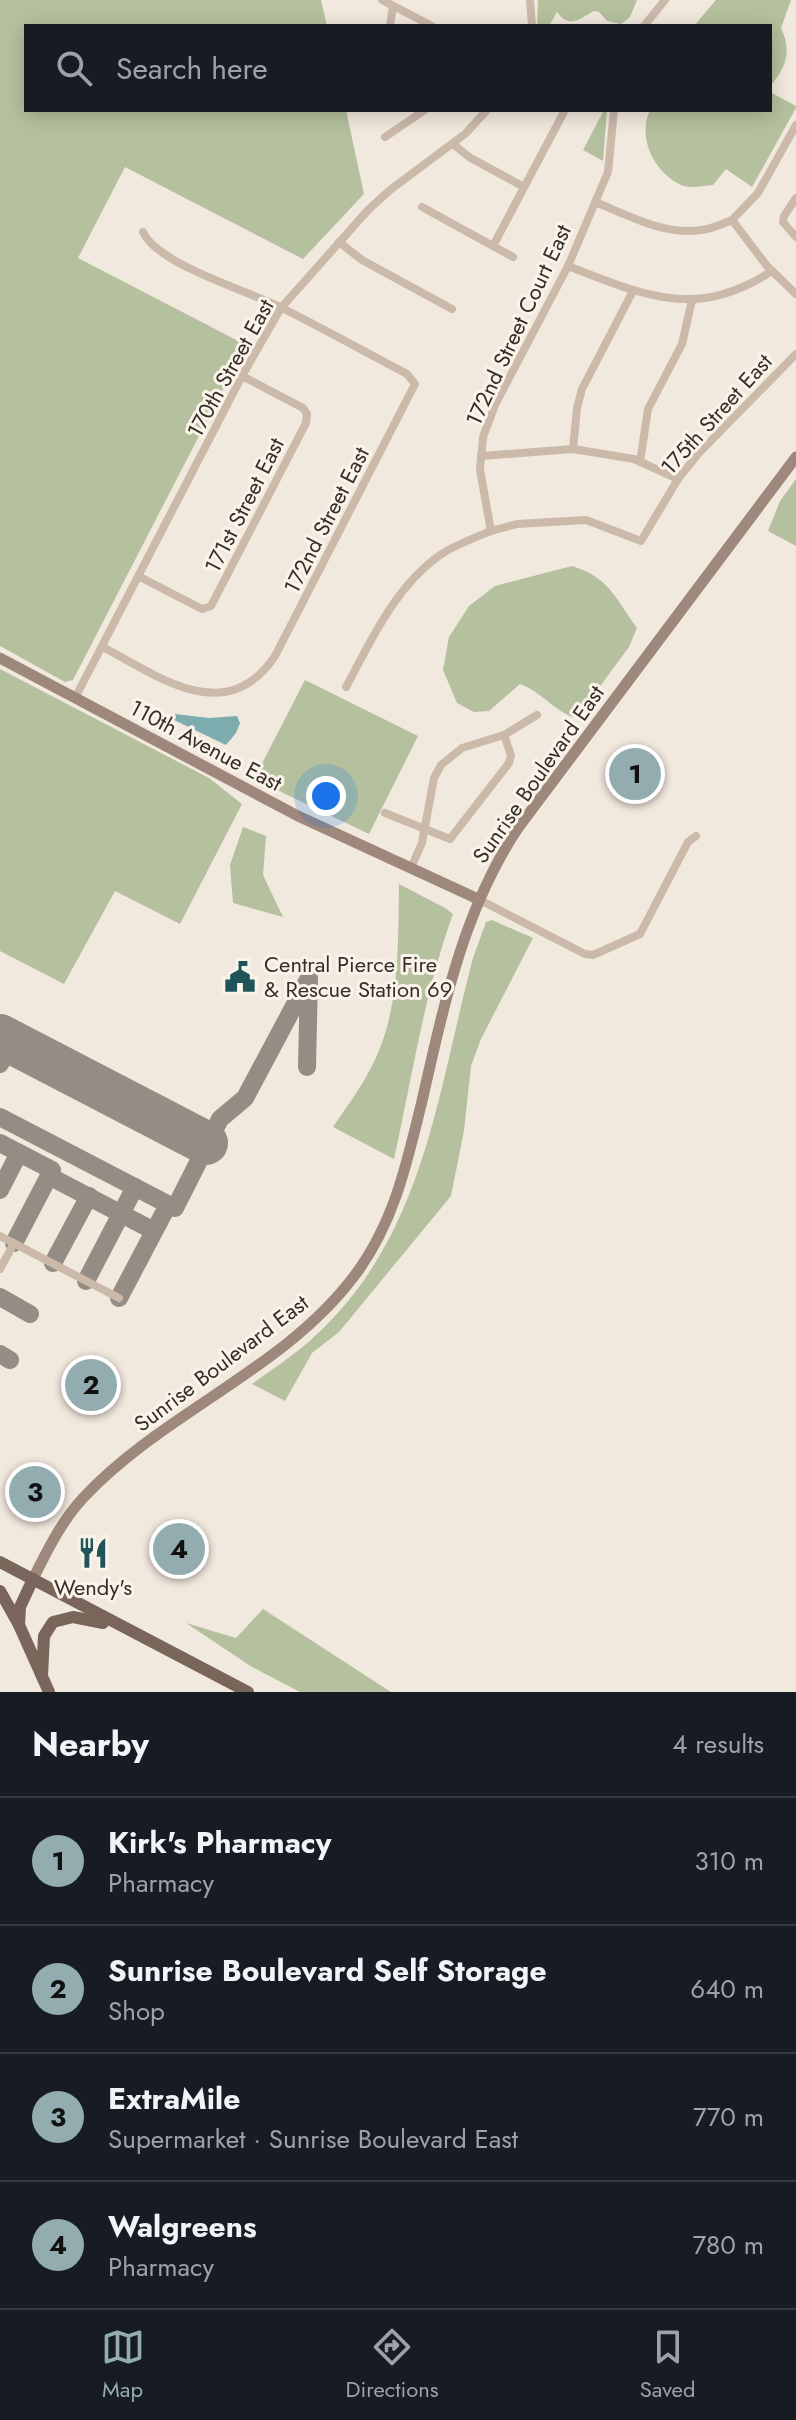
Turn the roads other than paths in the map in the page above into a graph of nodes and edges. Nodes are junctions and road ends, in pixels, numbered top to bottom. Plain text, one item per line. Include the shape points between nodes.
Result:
1 (382, 0) edge
2 (530, 0) edge
3 (665, 0) edge
4 (393, 6) junction
5 (390, 24) edge
6 (428, 24) edge
7 (532, 24) edge
8 (646, 24) edge
9 (406, 112) edge
10 (422, 112) edge
11 (485, 112) edge
12 (564, 112) edge
13 (614, 112) edge
14 (410, 120) junction
15 (795, 128) edge
16 (385, 137) dead end
17 (453, 144) junction
18 (524, 187) junction
19 (796, 198) edge
20 (595, 202) junction
21 (422, 207) dead end
22 (732, 220) junction
23 (143, 232) dead end
24 (796, 237) edge
25 (339, 242) junction
26 (493, 246) junction
27 (513, 257) dead end
28 (568, 266) junction
29 (772, 271) junction
30 (633, 291) junction
31 (796, 294) edge
32 (692, 300) junction
33 (281, 308) junction
34 (452, 309) dead end
35 (796, 354) edge
36 (242, 376) junction
37 (573, 449) junction
38 (481, 456) junction
39 (796, 457) edge
40 (640, 462) junction
41 (678, 479) junction
42 (491, 531) junction
43 (140, 577) junction
44 (103, 647) junction
45 (0, 658) edge
46 (346, 687) dead end
47 (75, 698) junction
48 (537, 715) dead end
49 (504, 735) junction
50 (385, 813) dead end
51 (425, 831) junction
52 (696, 836) dead end
53 (411, 868) junction
54 (478, 899) junction
55 (0, 1236) edge
56 (14, 1243) junction
57 (0, 1269) edge
58 (119, 1298) dead end
59 (0, 1562) edge
60 (33, 1579) junction
61 (0, 1591) edge
62 (19, 1625) junction
63 (124, 1628) junction
64 (42, 1676) junction
65 (49, 1692) edge
66 (248, 1692) edge

1 - 4 street
2 - 7 street
3 - 8 street
4 - 5 street
4 - 6 street
9 - 14 street
10 - 14 street
11 - 17 street, 170th Street East
12 - 18 street
13 - 20 street, 172nd Street Court East via 611,161
14 - 16 street
15 - 22 street via 758,193
17 - 18 street
17 - 25 street, 170th Street East via 390,190
18 - 26 street
19 - 24 street via 783,222
20 - 22 street via 660,227 686,231
20 - 28 street, 172nd Street Court East
21 - 26 street
22 - 29 street
23 - 33 street via 156,248
25 - 33 street, 170th Street East
25 - 34 street
26 - 27 street
28 - 30 street
28 - 38 street, 172nd Street Court East via 495,405
29 - 31 street
29 - 32 street via 738,290
30 - 32 street
30 - 37 street via 582,389
32 - 40 street via 682,344 648,409
33 - 36 street, 170th Street East
33 - 44 street, 172nd Street East via 415,381 328,556 264,672 233,690 194,692
35 - 41 street, 175th Street East
36 - 43 street, 170th Street East
36 - 43 street, 171st Street East via 296,403 307,414 306,423 206,609
37 - 38 street
37 - 40 street
38 - 42 street, 172nd Street Court East via 481,490
39 - 54 main road, Sunrise Boulevard East via 518,828
40 - 41 street
41 - 42 street, 175th Street East via 641,541 586,520
42 - 46 street via 424,568 394,601
43 - 44 street, 170th Street East
44 - 47 street, 170th Street East
45 - 47 main road, 110th Avenue East
47 - 53 main road, 110th Avenue East via 265,799
48 - 49 street
49 - 51 street via 462,748 441,765
49 - 51 street via 509,763 450,839
50 - 51 street
51 - 53 street
52 - 54 street, 110th Avenue East via 640,934 593,955
53 - 54 main road, 110th Avenue East
54 - 60 main road, Sunrise Boulevard East via 449,984 403,1181 366,1260 302,1333 94,1487 69,1516
55 - 56 street
56 - 57 street
56 - 58 street
59 - 60 main road
60 - 62 main road via 20,1607
60 - 63 main road
61 - 62 main road
62 - 64 main road
63 - 64 main road via 73,1617 53,1622 44,1636
63 - 66 main road
64 - 65 main road

